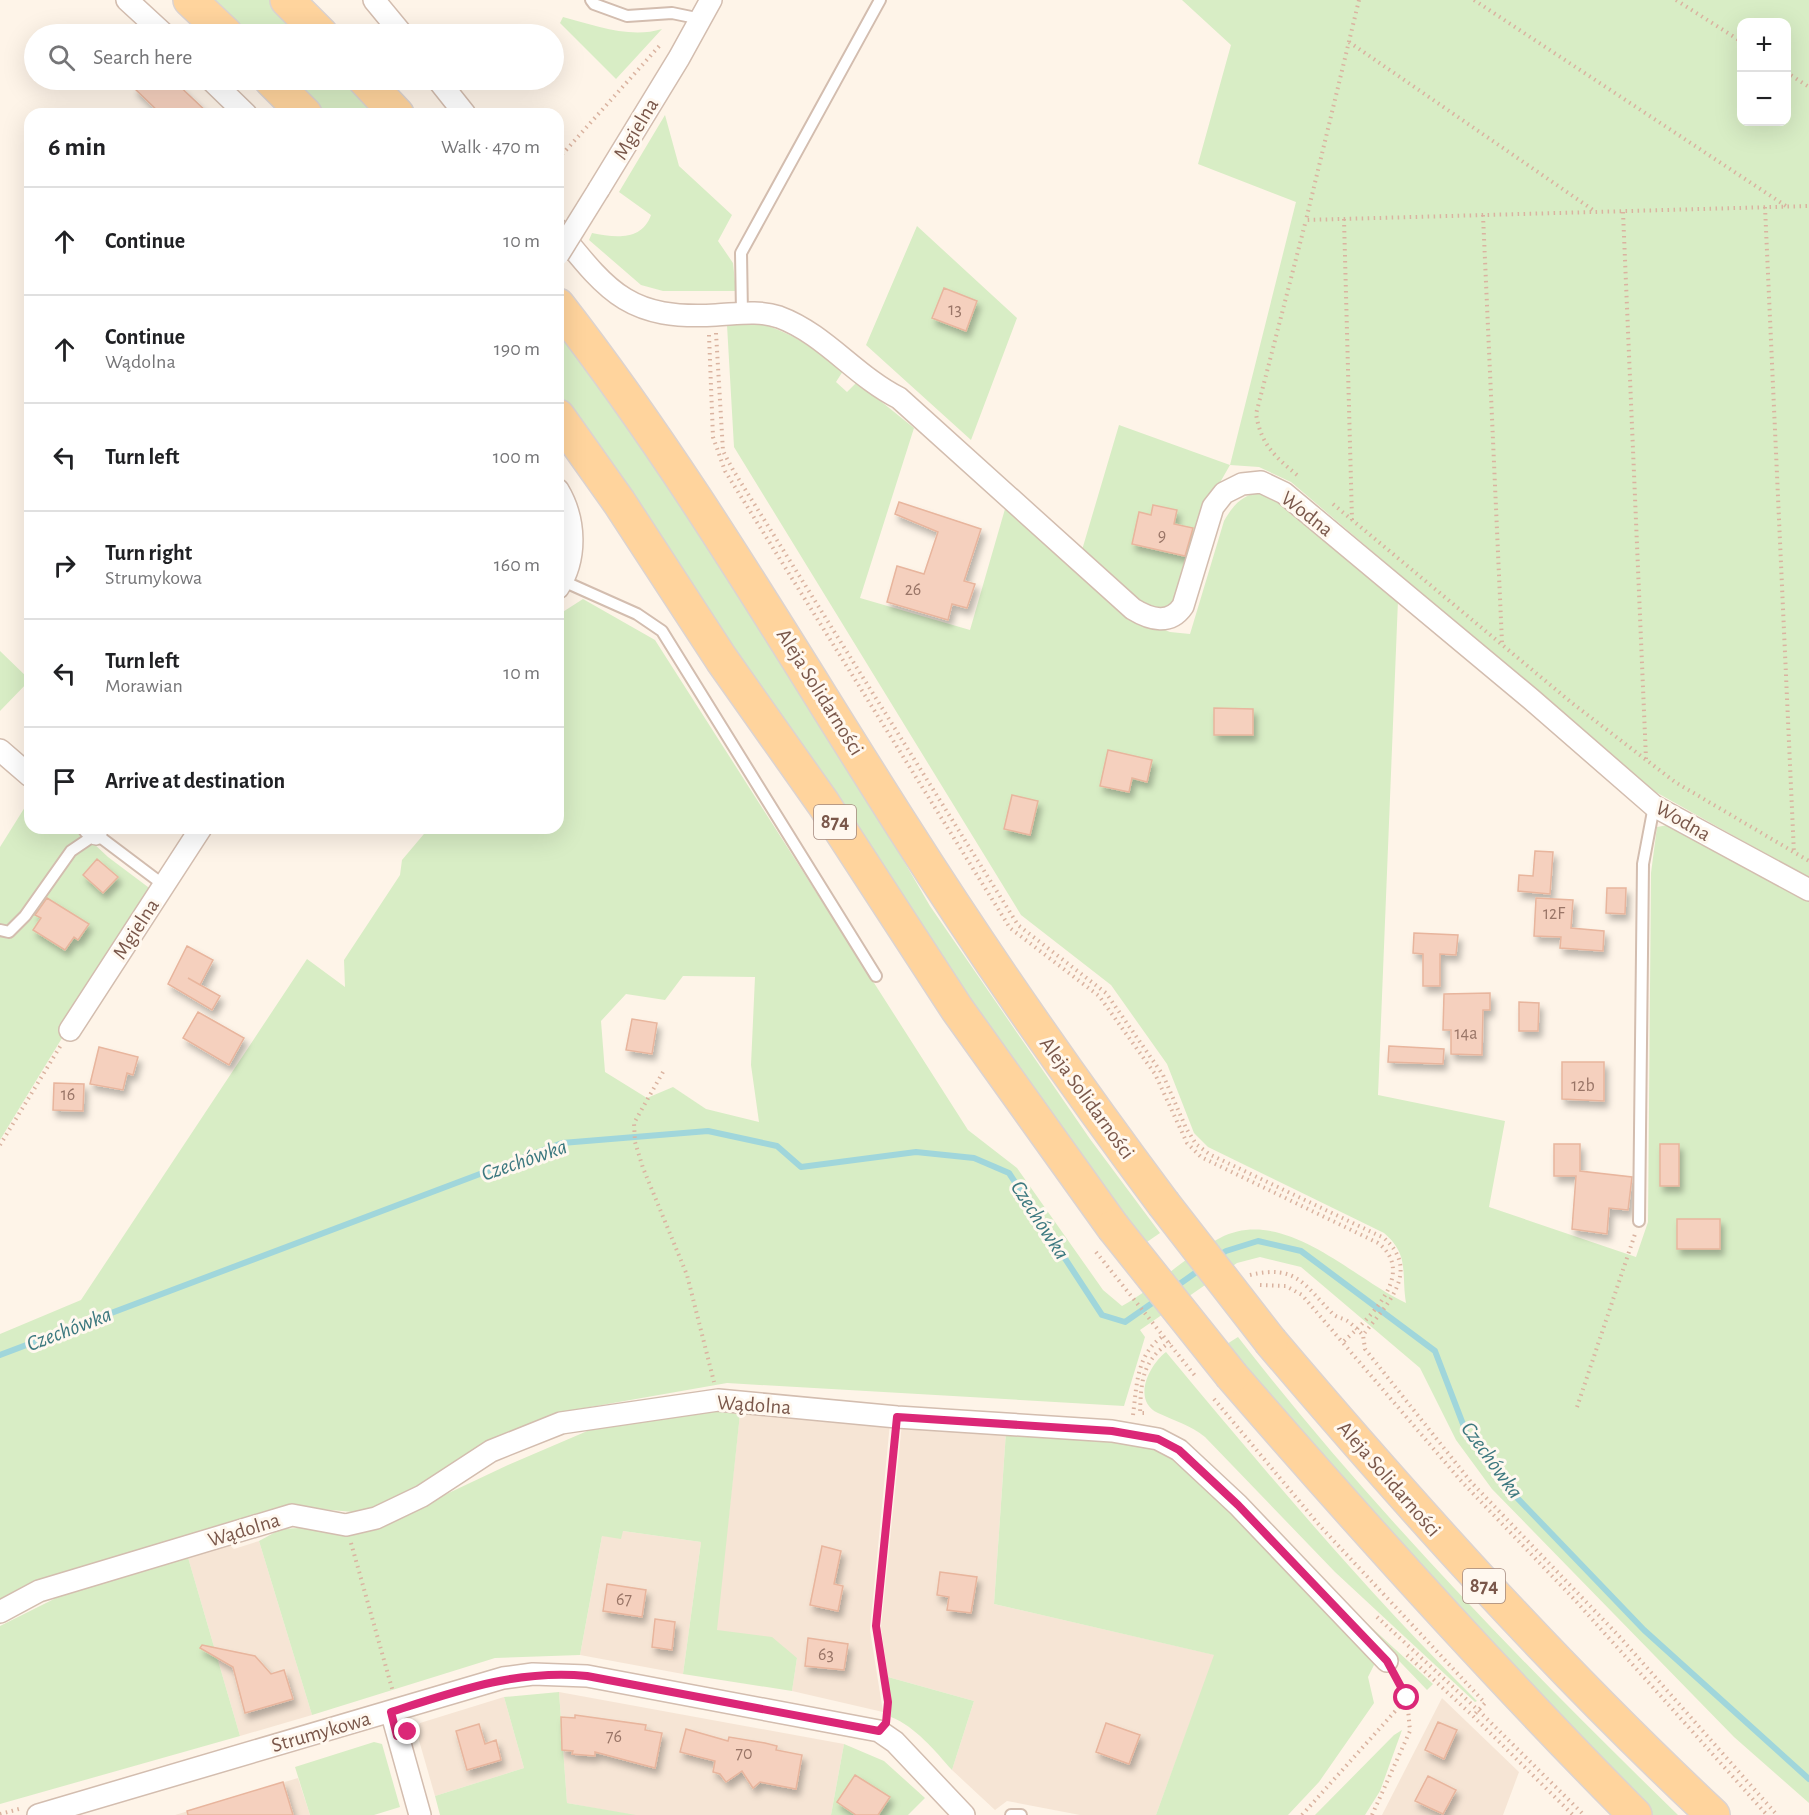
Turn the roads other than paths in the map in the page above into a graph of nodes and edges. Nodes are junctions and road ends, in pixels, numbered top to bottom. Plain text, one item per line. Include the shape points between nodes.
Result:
1 (127, 0) edge
2 (190, 0) edge
3 (287, 0) edge
4 (374, 0) edge
5 (591, 0) edge
6 (711, 0) edge
7 (880, 0) edge
8 (692, 17) junction
9 (153, 24) edge
10 (215, 24) edge
11 (311, 24) edge
12 (394, 24) edge
13 (221, 90) edge
14 (281, 90) edge
15 (374, 90) edge
16 (446, 90) edge
17 (240, 108) edge
18 (299, 108) edge
19 (391, 108) edge
20 (460, 108) edge
21 (564, 237) edge
22 (564, 245) edge
23 (564, 313) edge
24 (742, 313) junction
25 (564, 424) edge
26 (564, 500) edge
27 (564, 572) edge
28 (564, 585) edge
29 (0, 750) edge
30 (24, 771) edge
31 (1654, 806) junction
32 (90, 834) edge
33 (97, 834) edge
34 (197, 834) edge
35 (165, 886) junction
36 (1809, 890) edge
37 (0, 930) edge
38 (876, 976) dead end
39 (70, 1030) road end
40 (1639, 1221) road end
41 (0, 1612) edge
42 (1387, 1661) road end
43 (393, 1705) junction
44 (30, 1811) edge
45 (420, 1815) edge
46 (964, 1815) edge
47 (1011, 1815) edge
48 (1021, 1815) edge
49 (1635, 1815) edge
50 (1713, 1815) edge

1 - 9 street
2 - 10 main road
3 - 11 main road
4 - 12 street
5 - 8 lane via 627,16 672,13
6 - 8 street, Mgielna
7 - 24 lane via 741,253
8 - 22 street, Mgielna, bridge
13 - 17 street
14 - 18 main road
15 - 19 main road
16 - 20 street
21 - 24 street, Wodna via 610,291 644,310 680,316
23 - 50 main road, Aleja Solidarności / 874, bridge via 702,506 982,949 1163,1203 1271,1342 1376,1466 1487,1589
24 - 31 street, Wodna via 776,316 808,331 865,378 899,398 1145,616 1167,620 1184,606 1213,507 1224,493 1242,484 1261,482 1284,494
25 - 49 main road, 874, bridge via 823,803 957,1009 1113,1227 1232,1376 1382,1549 1549,1729
26 - 27 street via 572,523 572,541
28 - 38 lane via 637,614 662,631
29 - 30 street
31 - 36 street, Wodna
31 - 40 lane via 1643,864
32 - 37 lane via 71,851 26,916 9,932
33 - 35 lane
34 - 35 street, Mgielna
35 - 39 street, Mgielna
41 - 42 street, Wądolna via 39,1591 292,1515 346,1525 376,1518 413,1500 491,1451 561,1423 718,1400 1112,1431 1158,1439 1179,1450 1231,1498
43 - 44 street, Strumykowa
43 - 45 street
43 - 46 street, Strumykowa via 503,1678 562,1673 879,1731 895,1742
47 - 48 lane

